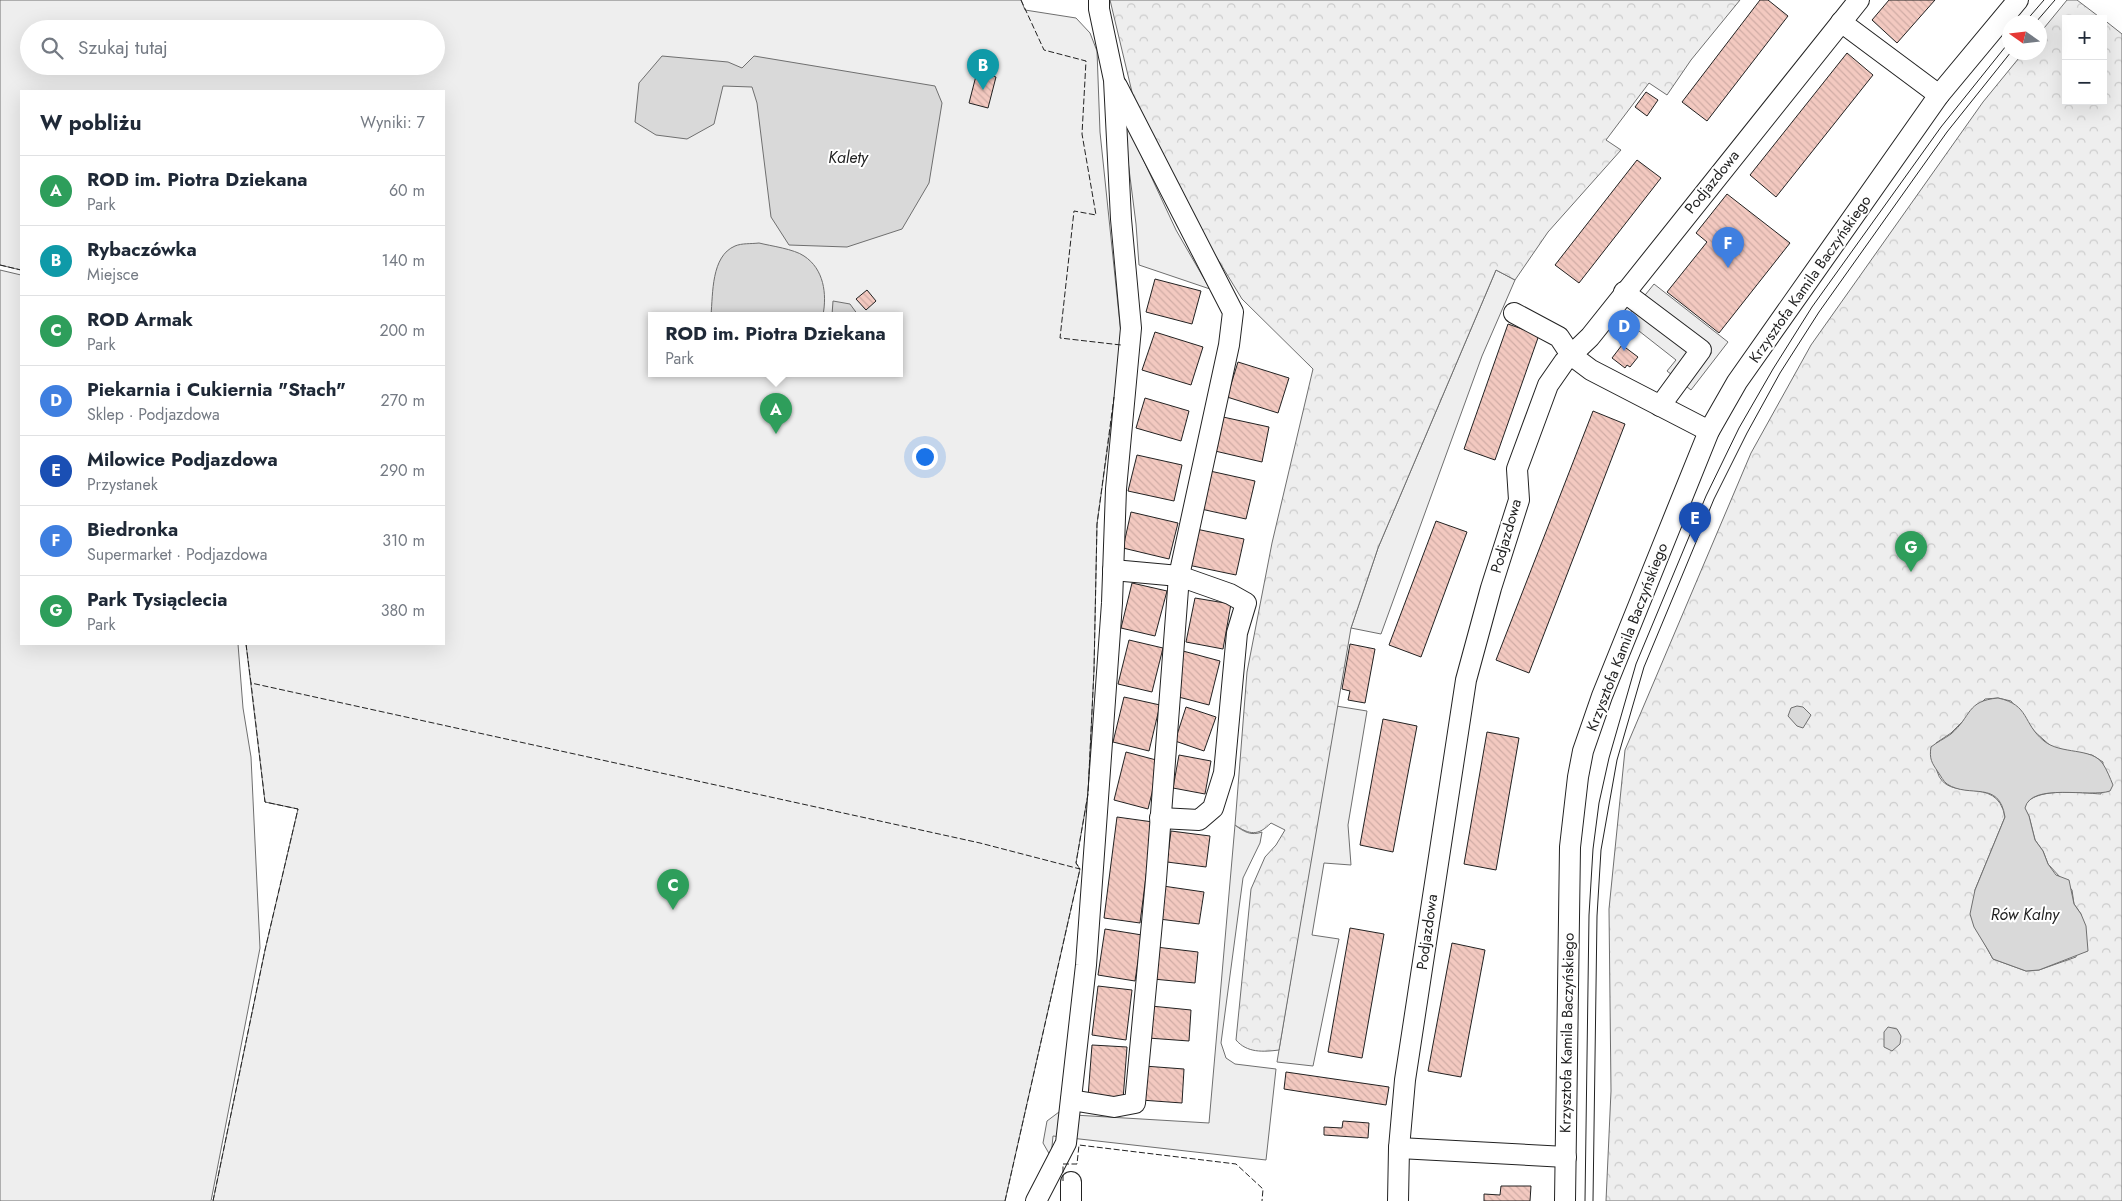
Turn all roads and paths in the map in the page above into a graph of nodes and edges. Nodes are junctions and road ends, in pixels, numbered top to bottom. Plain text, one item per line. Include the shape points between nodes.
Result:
1 (1099, 0) edge
2 (1858, 0) edge
3 (2018, 0) edge
4 (1841, 22) junction
5 (1114, 80) junction
6 (1939, 95) junction
7 (1624, 292) junction
8 (1514, 313) dead end
9 (1571, 354) junction
10 (1660, 406) junction
11 (1709, 431) junction
12 (1113, 570) junction
13 (1179, 576) junction
14 (1160, 818) junction
15 (1071, 1100) junction
16 (1399, 1148) junction
17 (1566, 1157) junction
18 (1036, 1201) edge
19 (1398, 1201) edge
20 (1565, 1201) edge

1 - 5 street
2 - 4 street, Podjazdowa
3 - 6 street, Krzysztofa Kamila Baczyńskiego
4 - 6 street
4 - 7 street, Podjazdowa
5 - 12 street via 1121,219 1131,328 1116,489
5 - 13 street via 1233,312 1229,345
6 - 11 street, Krzysztofa Kamila Baczyńskiego via 1737,382
7 - 9 street, Podjazdowa via 1590,337
7 - 10 street via 1700,350
8 - 9 street via 1559,337
9 - 10 street via 1591,370
9 - 16 street, Podjazdowa via 1548,385 1517,469 1519,500 1490,588 1466,680 1406,1070
10 - 11 street
11 - 17 street, Krzysztofa Kamila Baczyńskiego via 1602,696 1578,777 1570,847
12 - 13 street
12 - 15 street via 1100,796
13 - 14 street
13 - 14 street via 1246,603 1238,633 1224,773 1213,808 1199,820
14 - 15 street via 1135,1103 1114,1108
15 - 18 street via 1066,1143
16 - 17 street
16 - 19 street, Podjazdowa
17 - 20 street, Krzysztofa Kamila Baczyńskiego

